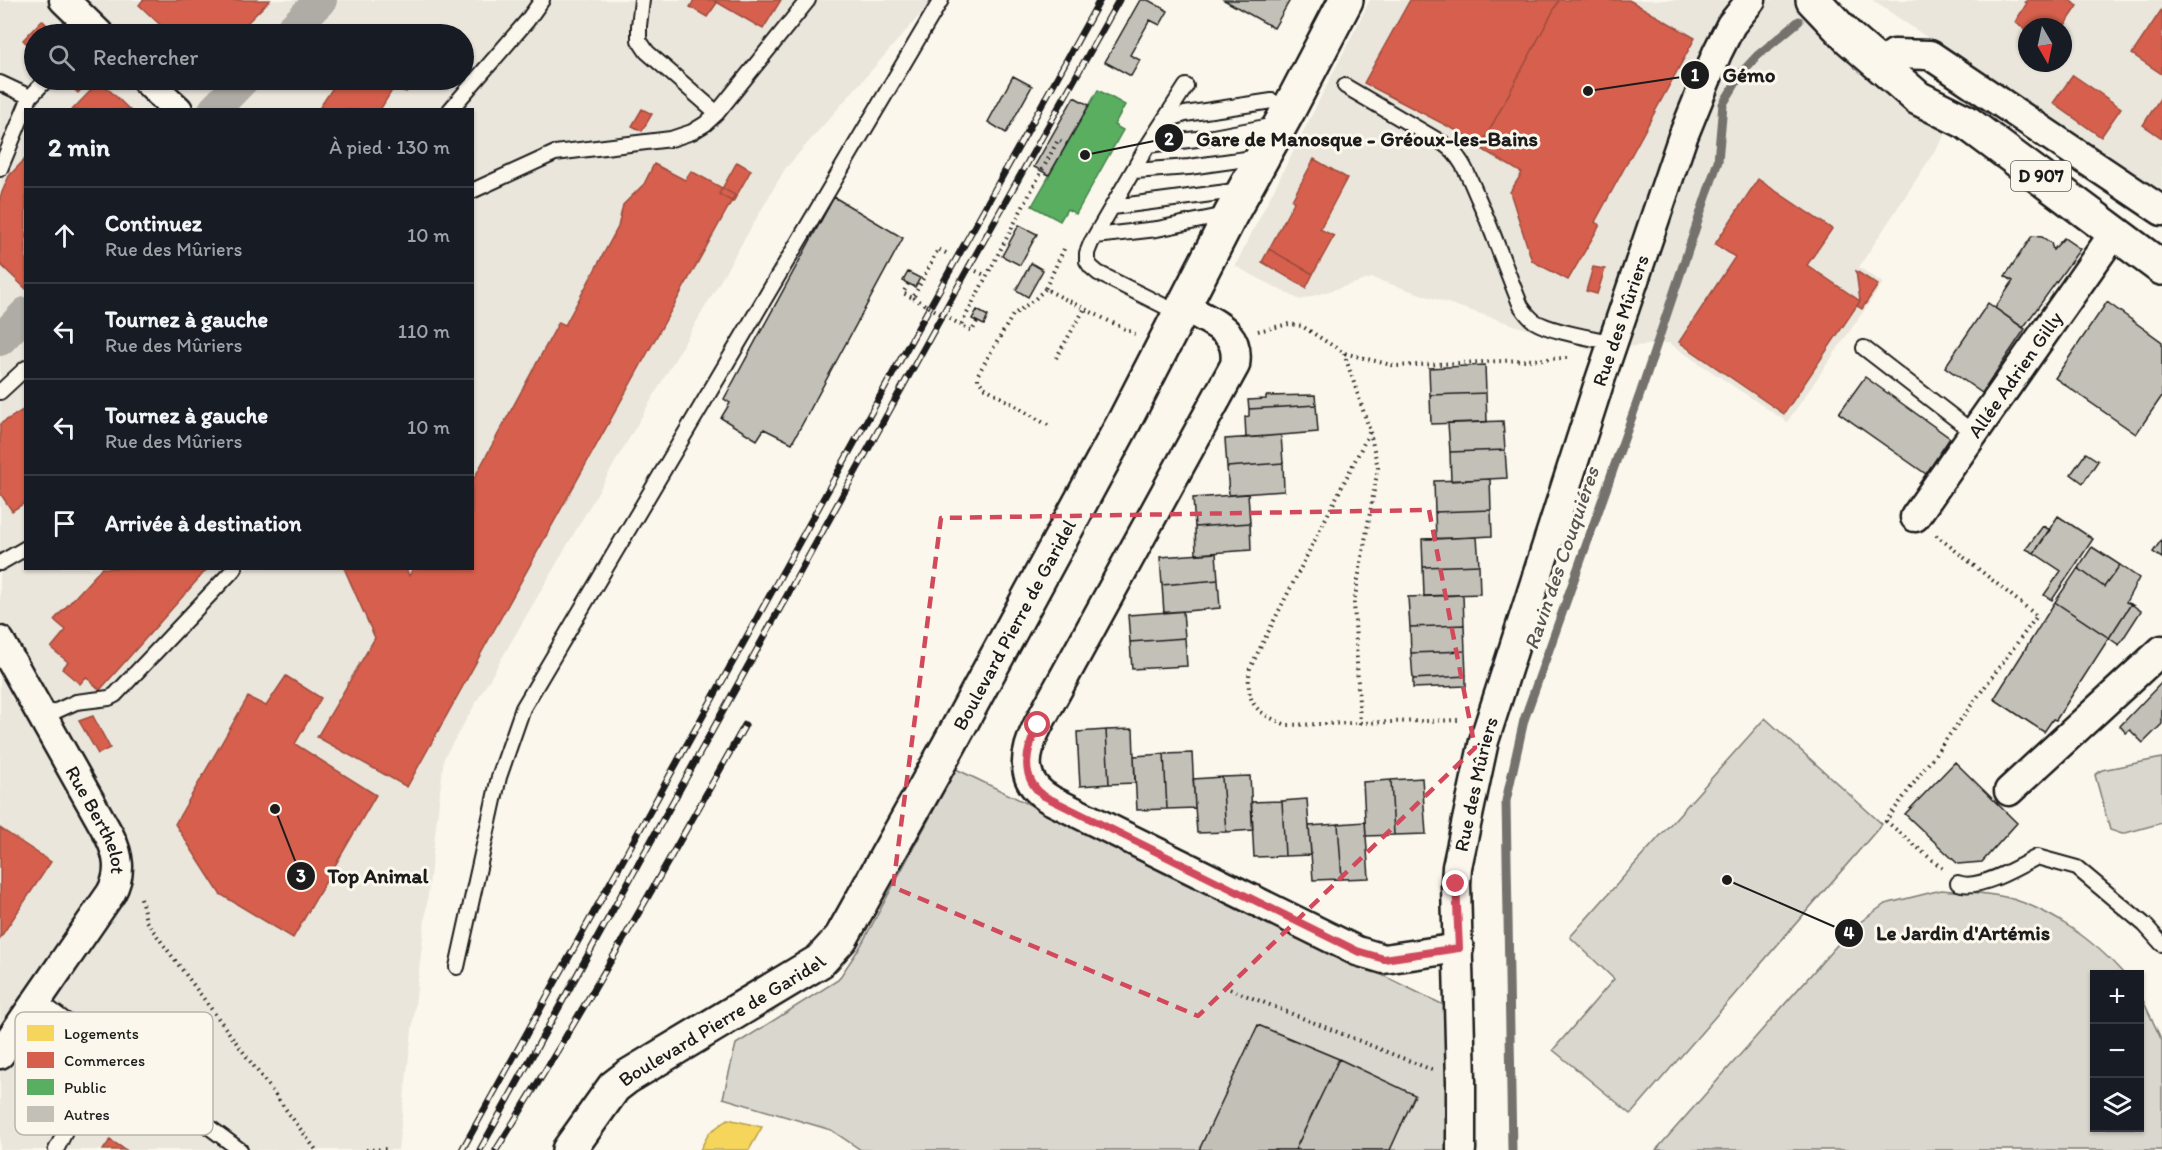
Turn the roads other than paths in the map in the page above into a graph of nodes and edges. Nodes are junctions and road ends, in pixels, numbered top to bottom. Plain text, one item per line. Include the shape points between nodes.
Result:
1 (542, 0) edge
2 (642, 0) edge
3 (808, 0) edge
4 (941, 0) edge
5 (1346, 0) edge
6 (1751, 0) edge
7 (1813, 0) edge
8 (1837, 0) edge
9 (71, 2) edge
10 (88, 24) edge
11 (1894, 54) junction
12 (474, 82) edge
13 (0, 83) edge
14 (1186, 86) dead end
15 (1346, 86) dead end
16 (37, 90) edge
17 (157, 90) edge
18 (467, 90) edge
19 (30, 97) junction
20 (25, 108) edge
21 (176, 108) edge
22 (452, 108) edge
23 (24, 112) edge
24 (717, 113) junction
25 (1285, 118) junction
26 (1165, 121) junction
27 (1966, 122) junction
28 (1148, 145) junction
29 (1263, 157) junction
30 (0, 170) edge
31 (1134, 171) junction
32 (474, 190) edge
33 (1238, 202) junction
34 (1113, 207) junction
35 (2162, 211) edge
36 (2115, 232) junction
37 (1095, 236) junction
38 (2162, 268) edge
39 (1182, 310) junction
40 (1864, 348) dead end
41 (1611, 349) junction
42 (24, 370) edge
43 (0, 392) edge
44 (1974, 433) junction
45 (1915, 517) road end
46 (24, 549) edge
47 (0, 563) edge
48 (233, 570) edge
49 (0, 641) edge
50 (2162, 650) edge
51 (43, 717) junction
52 (2009, 791) dead end
53 (1958, 883) road end
54 (2162, 944) edge
55 (1459, 948) junction
56 (457, 967) dead end
57 (38, 1000) junction
58 (30, 1012) edge
59 (54, 1012) edge
60 (15, 1033) edge
61 (0, 1054) edge
62 (213, 1130) edge
63 (64, 1135) edge
64 (56, 1150) edge
65 (240, 1150) edge
66 (568, 1150) edge
67 (1461, 1150) edge

1 - 12 lane
2 - 24 lane via 639,40 647,52
3 - 24 lane
4 - 56 lane via 524,708 499,777
5 - 25 street, Boulevard Pierre de Garidel
6 - 41 street, Rue des Mûriers via 1728,31 1691,117
7 - 27 street, D 907 via 1849,38 1918,98
8 - 11 street, D 907
9 - 10 street
11 - 27 street, D 907
11 - 35 street via 1930,55
13 - 19 lane
14 - 26 lane
15 - 41 lane via 1456,154 1528,315 1548,327
16 - 19 lane
17 - 21 street
18 - 22 lane
19 - 20 lane
23 - 30 lane
24 - 32 lane via 692,132 671,139 555,153
25 - 26 lane via 1272,101 1185,114
25 - 28 lane via 1213,137
25 - 29 street, Boulevard Pierre de Garidel
26 - 28 lane
27 - 36 street, D 907
28 - 31 lane
29 - 31 lane
29 - 33 street, Boulevard Pierre de Garidel
31 - 34 lane
33 - 34 lane
33 - 37 lane via 1157,229
33 - 39 street, Boulevard Pierre de Garidel
34 - 37 lane
36 - 38 street, D 907
36 - 44 street, Allée Adrien Gilly
37 - 39 lane via 1087,261 1098,273
39 - 55 street via 1216,324 1231,338 1237,353 1235,365 1032,737 1026,768 1030,781 1051,800 1357,951 1384,959
39 - 66 street, Boulevard Pierre de Garidel via 972,704 841,938 820,962 614,1087
40 - 44 lane
41 - 55 street, Rue des Mûriers via 1484,741 1457,867
42 - 43 lane
44 - 45 street, Allée Adrien Gilly
46 - 47 lane
48 - 51 lane via 116,695 76,702
49 - 51 street, Rue Berthelot
50 - 52 street
51 - 57 street, Rue Berthelot via 113,844 119,865 111,893
53 - 54 lane via 2001,876 2037,857 2077,868
55 - 67 street, Rue des Mûriers
57 - 58 street, Rue Berthelot
57 - 59 lane
60 - 61 street, Rue Berthelot
62 - 65 lane
63 - 64 lane

